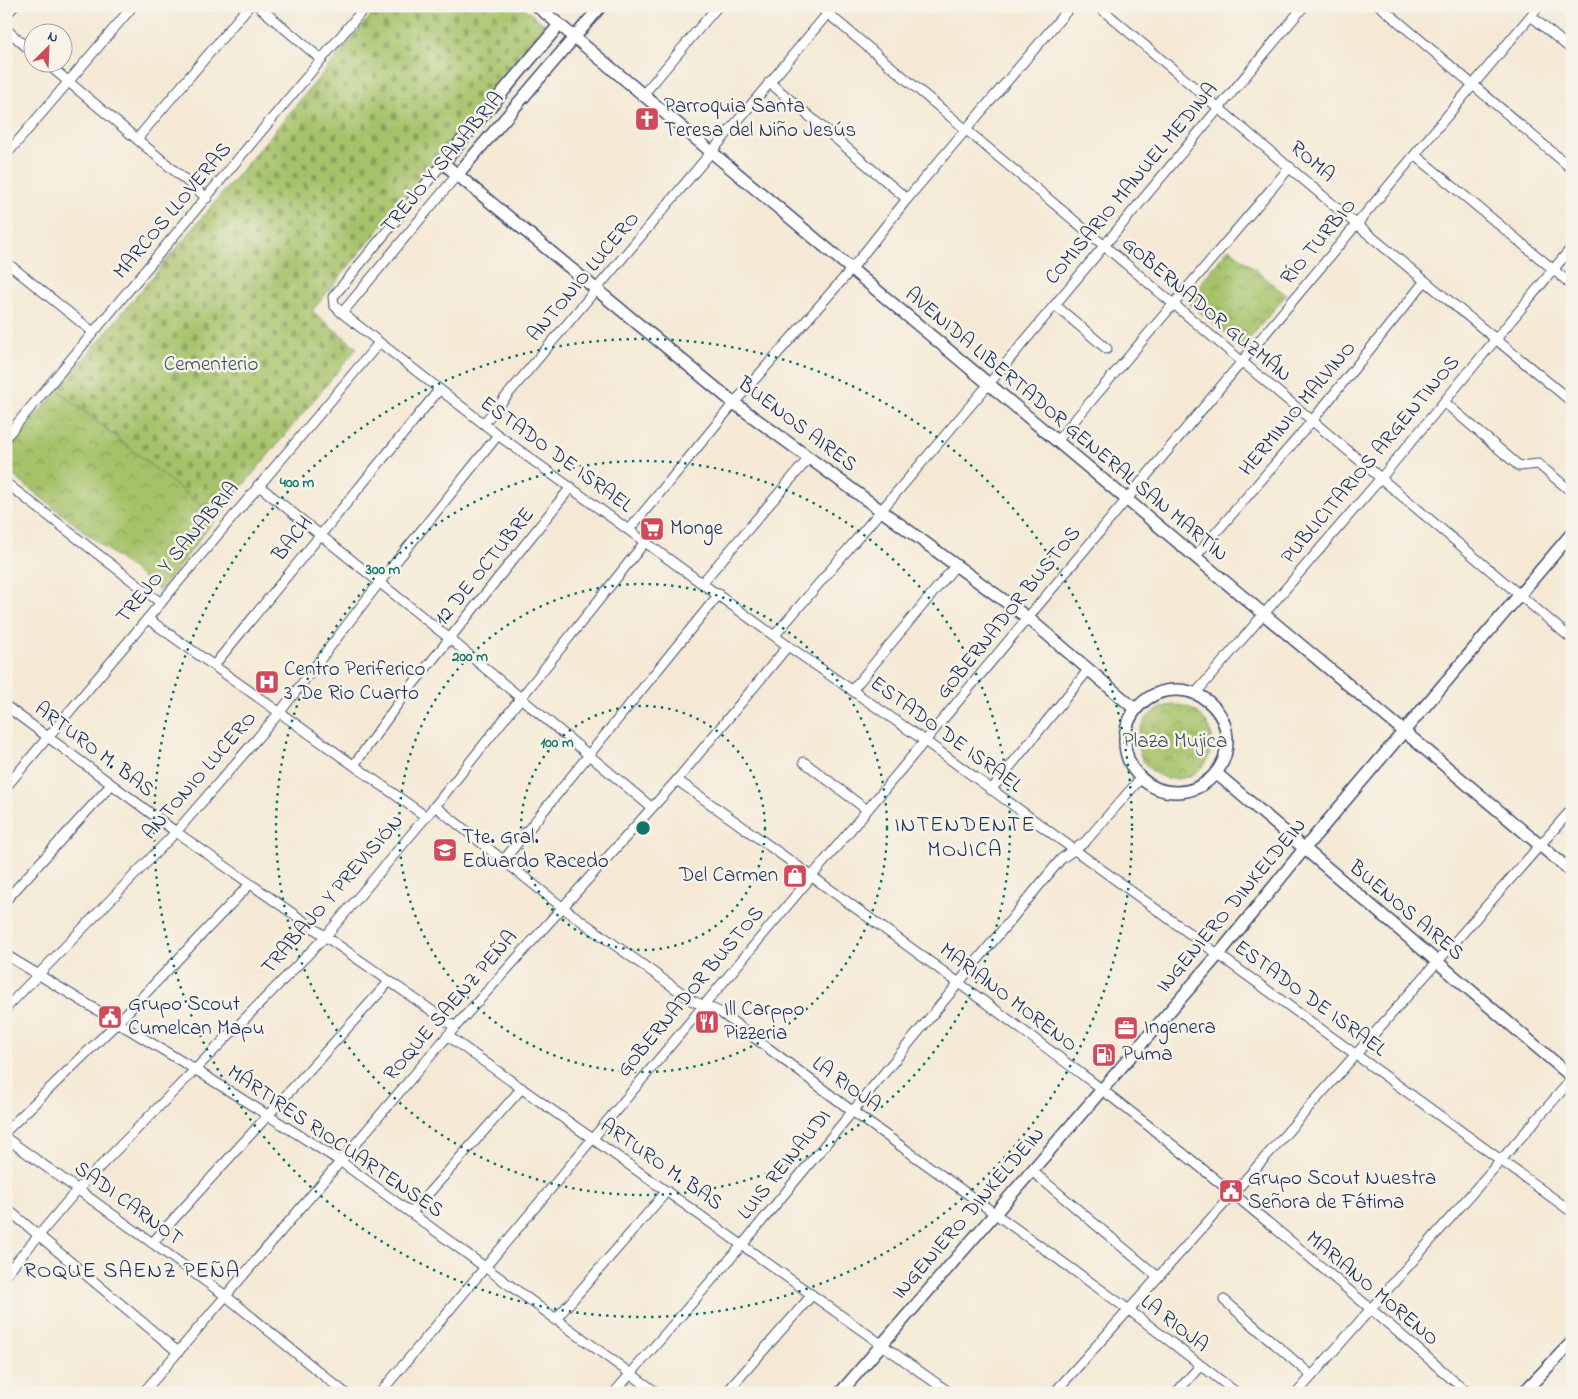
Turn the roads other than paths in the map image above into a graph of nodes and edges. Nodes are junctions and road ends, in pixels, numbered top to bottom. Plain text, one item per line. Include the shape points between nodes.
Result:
1 (14, 6) edge
2 (133, 6) edge
3 (249, 6) edge
4 (258, 6) edge
5 (366, 6) edge
6 (537, 6) edge
7 (601, 6) edge
8 (718, 6) edge
9 (819, 6) edge
10 (1071, 6) edge
11 (1098, 6) edge
12 (1304, 6) edge
13 (1380, 6) edge
14 (1539, 6) edge
15 (831, 10) edge
16 (6, 15) edge
17 (1531, 16) junction
18 (559, 25) junction
19 (6, 29) edge
20 (574, 38) junction
21 (22, 43) edge
22 (1572, 50) edge
23 (322, 60) junction
24 (56, 72) edge
25 (770, 82) junction
26 (69, 84) junction
27 (1474, 85) junction
28 (642, 96) junction
29 (1219, 107) junction
30 (965, 130) junction
31 (137, 139) junction
32 (8, 150) edge
33 (711, 153) junction
34 (1416, 155) junction
35 (443, 163) junction
36 (1290, 166) junction
37 (1572, 169) edge
38 (457, 175) junction
39 (206, 198) junction
40 (907, 199) junction
41 (1356, 224) junction
42 (1104, 246) junction
43 (1572, 247) edge
44 (6, 262) edge
45 (850, 270) junction
46 (1553, 270) junction
47 (1425, 281) junction
48 (1572, 285) edge
49 (597, 289) junction
50 (333, 297) joint
51 (1055, 305) junction
52 (1173, 305) junction
53 (342, 313) junction
54 (93, 332) junction
55 (1496, 339) junction
56 (379, 343) junction
57 (1106, 349) dead end
58 (1242, 363) junction
59 (988, 385) junction
60 (438, 390) junction
61 (1444, 402) junction
62 (1572, 402) edge
63 (734, 403) junction
64 (1312, 421) junction
65 (484, 423) junction
66 (498, 435) junction
67 (6, 438) edge
68 (1057, 441) junction
69 (809, 458) junction
70 (1381, 478) junction
71 (6, 483) edge
72 (258, 485) junction
73 (571, 487) junction
74 (1572, 492) edge
75 (1126, 498) junction
76 (880, 510) junction
77 (629, 530) junction
78 (1572, 533) edge
79 (319, 534) junction
80 (644, 542) junction
81 (1195, 557) junction
82 (956, 565) junction
83 (379, 582) junction
84 (702, 583) junction
85 (718, 594) junction
86 (1520, 596) junction
87 (161, 603) junction
88 (1263, 613) junction
89 (1028, 618) junction
90 (148, 619) junction
91 (775, 635) junction
92 (450, 639) junction
93 (1572, 639) edge
94 (788, 646) junction
95 (214, 664) junction
96 (1089, 669) junction
97 (853, 689) junction
98 (1195, 694) junction
99 (521, 698) junction
100 (6, 706) edge
101 (1135, 709) junction
102 (280, 712) junction
103 (1404, 732) junction
104 (48, 738) junction
105 (926, 741) junction
106 (589, 755) junction
107 (804, 762) dead end
108 (354, 765) junction
109 (1216, 773) junction
110 (1140, 779) junction
111 (677, 780) junction
112 (111, 785) junction
113 (6, 787) edge
114 (991, 790) junction
115 (436, 806) junction
116 (651, 807) junction
117 (1572, 809) edge
118 (867, 810) junction
119 (425, 816) junction
120 (176, 832) junction
121 (1540, 845) junction
122 (1304, 849) junction
123 (1074, 851) junction
124 (503, 861) junction
125 (1572, 872) edge
126 (812, 876) junction
127 (250, 884) junction
128 (6, 900) edge
129 (562, 907) junction
130 (325, 937) junction
131 (1219, 954) junction
132 (6, 955) edge
133 (1438, 962) junction
134 (38, 974) junction
135 (389, 982) junction
136 (959, 984) junction
137 (703, 1007) junction
138 (6, 1008) edge
139 (118, 1023) junction
140 (455, 1027) junction
141 (448, 1036) junction
142 (1356, 1055) junction
143 (196, 1070) junction
144 (1572, 1078) edge
145 (522, 1088) junction
146 (1100, 1089) junction
147 (852, 1111) junction
148 (268, 1115) junction
149 (6, 1131) edge
150 (6, 1138) edge
151 (592, 1138) junction
152 (1501, 1160) junction
153 (340, 1161) junction
154 (1032, 1171) junction
155 (78, 1189) junction
156 (667, 1191) junction
157 (1232, 1195) junction
158 (6, 1208) edge
159 (412, 1212) junction
160 (1572, 1212) edge
161 (995, 1214) junction
162 (39, 1235) junction
163 (152, 1242) junction
164 (743, 1244) junction
165 (485, 1268) junction
166 (6, 1274) edge
167 (1158, 1277) junction
168 (812, 1295) junction
169 (226, 1296) junction
170 (1224, 1300) dead end
171 (1371, 1308) junction
172 (1129, 1310) junction
173 (555, 1320) junction
174 (1572, 1342) edge
175 (882, 1344) junction
176 (178, 1352) junction
177 (1200, 1366) junction
178 (631, 1373) junction
179 (1312, 1376) junction
180 (143, 1393) edge
181 (345, 1393) edge
182 (380, 1393) edge
183 (614, 1393) edge
184 (657, 1393) edge
185 (726, 1393) edge
186 (840, 1393) edge
187 (950, 1393) edge
188 (1054, 1393) edge
189 (1176, 1393) edge
190 (1238, 1393) edge
191 (1297, 1393) edge
192 (1468, 1393) edge
193 (1523, 1393) edge

1 - 16 street
2 - 26 street
3 - 31 street
4 - 23 street
5 - 23 street, MARCOS LLOVERAS
6 - 18 main road, AVENIDA LIBERTADOR GENERAL SAN MARTÍN
7 - 20 main road, TREJO Y SANABRIA
8 - 28 street
9 - 15 street, GOBERNADOR GUZMÁN
10 - 30 street
11 - 29 street, ROMA
12 - 29 street, COMISARIO MANUEL MEDINA
13 - 27 street
14 - 17 street, RÍO TURBIO
15 - 25 street, ANTONIO LUCERO
15 - 30 street, GOBERNADOR GUZMÁN
17 - 22 street
17 - 27 street, RÍO TURBIO
18 - 20 main road, AVENIDA LIBERTADOR GENERAL SAN MARTÍN
18 - 35 main road, TREJO Y SANABRIA
19 - 21 street
20 - 28 main road, AVENIDA LIBERTADOR GENERAL SAN MARTÍN
20 - 38 main road, TREJO Y SANABRIA
23 - 39 street, MARCOS LLOVERAS
24 - 26 street
25 - 33 street, ANTONIO LUCERO
25 - 40 street
26 - 31 street
26 - 32 street
27 - 34 street, RÍO TURBIO
27 - 37 street
28 - 33 main road, AVENIDA LIBERTADOR GENERAL SAN MARTÍN
29 - 36 street, ROMA
29 - 42 street, COMISARIO MANUEL MEDINA
30 - 40 street
30 - 42 street, GOBERNADOR GUZMÁN
31 - 39 street
33 - 45 main road, AVENIDA LIBERTADOR GENERAL SAN MARTÍN
33 - 49 street, ANTONIO LUCERO
34 - 41 street, RÍO TURBIO
34 - 46 street
35 - 38 main road, BUENOS AIRES
35 - 50 street, TREJO Y SANABRIA
36 - 41 street, ROMA
36 - 52 street
38 - 49 main road, BUENOS AIRES
38 - 53 street, TREJO Y SANABRIA
39 - 54 street, MARCOS LLOVERAS
40 - 45 street
41 - 47 street, ROMA
41 - 58 street, RÍO TURBIO
42 - 51 street, COMISARIO MANUEL MEDINA
42 - 52 street, GOBERNADOR GUZMÁN
43 - 46 street, PUBLICITARIOS ARGENTINOS
44 - 54 street
45 - 59 main road, AVENIDA LIBERTADOR GENERAL SAN MARTÍN
45 - 63 street
46 - 48 street
46 - 55 street, PUBLICITARIOS ARGENTINOS
47 - 55 street, ROMA
47 - 64 street, HERMINIO MALVINO
49 - 63 main road, BUENOS AIRES
49 - 65 street, ANTONIO LUCERO
50 - 53 street, ESTADO DE ISRAEL via 334,305
51 - 57 street
51 - 59 street, COMISARIO MANUEL MEDINA
52 - 58 street, GOBERNADOR GUZMÁN
52 - 68 street
53 - 56 street, ESTADO DE ISRAEL
54 - 67 street, MARCOS LLOVERAS
55 - 61 street, PUBLICITARIOS ARGENTINOS
55 - 62 street, ROMA
56 - 60 street, ESTADO DE ISRAEL
56 - 72 street, TREJO Y SANABRIA
58 - 64 street, GOBERNADOR GUZMÁN
58 - 75 street, RÍO TURBIO
59 - 68 main road, AVENIDA LIBERTADOR GENERAL SAN MARTÍN
59 - 76 street
60 - 65 street, ESTADO DE ISRAEL
60 - 79 street, BACH
61 - 70 street, PUBLICITARIOS ARGENTINOS
61 - 74 street via 1519,466 1538,464
63 - 69 main road, BUENOS AIRES
63 - 77 street
64 - 70 street, GOBERNADOR GUZMÁN
64 - 81 street, HERMINIO MALVINO
65 - 66 street, ESTADO DE ISRAEL
66 - 73 street, ESTADO DE ISRAEL
66 - 83 street, ANTONIO LUCERO
68 - 75 main road, AVENIDA LIBERTADOR GENERAL SAN MARTÍN
69 - 76 main road, BUENOS AIRES
69 - 84 street
70 - 86 street, GOBERNADOR GUZMÁN
70 - 88 street, PUBLICITARIOS ARGENTINOS
71 - 87 street
72 - 79 street
72 - 87 street, TREJO Y SANABRIA
73 - 77 street, ESTADO DE ISRAEL
73 - 92 street, 12 DE OCTUBRE
75 - 81 main road, AVENIDA LIBERTADOR GENERAL SAN MARTÍN
75 - 89 street, GOBERNADOR BUSTOS
76 - 82 main road, BUENOS AIRES
76 - 91 street
77 - 80 street, ESTADO DE ISRAEL
78 - 86 main road, INGENIERO DINKELDEIN
79 - 83 street
79 - 95 street, BACH
80 - 84 street, ESTADO DE ISRAEL
80 - 99 street, TRABAJO Y PREVISIÓN
81 - 88 main road, AVENIDA LIBERTADOR GENERAL SAN MARTÍN
82 - 89 main road, BUENOS AIRES
82 - 97 street
83 - 92 street
83 - 102 street, ANTONIO LUCERO
84 - 85 street, ESTADO DE ISRAEL
85 - 91 street, ESTADO DE ISRAEL
85 - 106 street
86 - 93 street, GOBERNADOR GUZMÁN
86 - 103 main road, INGENIERO DINKELDEIN
87 - 90 street, TREJO Y SANABRIA
88 - 98 street, PUBLICITARIOS ARGENTINOS
88 - 103 main road, AVENIDA LIBERTADOR GENERAL SAN MARTÍN
89 - 96 main road, BUENOS AIRES
89 - 105 street, GOBERNADOR BUSTOS
90 - 95 street
90 - 104 street, TREJO Y SANABRIA
91 - 94 street, ESTADO DE ISRAEL
92 - 99 street
92 - 108 street, 12 DE OCTUBRE
94 - 97 street, ESTADO DE ISRAEL
94 - 111 street, ROQUE SAENZ PEÑA
95 - 102 street
96 - 101 main road, BUENOS AIRES
96 - 114 street
97 - 105 street, ESTADO DE ISRAEL
98 - 101 main road via 1179,690 1163,692 1148,698
98 - 109 main road via 1216,710 1227,735 1225,755
99 - 106 street
99 - 115 street, TRABAJO Y PREVISIÓN
100 - 104 street, ARTURO M. BAS
101 - 110 main road via 1126,730 1125,752
102 - 108 street
102 - 120 street, ANTONIO LUCERO
103 - 121 main road, AVENIDA LIBERTADOR GENERAL SAN MARTÍN
103 - 122 main road, INGENIERO DINKELDEIN
104 - 112 street, ARTURO M. BAS
104 - 113 street, TREJO Y SANABRIA
105 - 114 street, ESTADO DE ISRAEL
105 - 118 street, GOBERNADOR BUSTOS
106 - 116 street
106 - 124 street
107 - 118 street
108 - 119 street
109 - 110 main road via 1204,784 1180,792 1155,788
109 - 122 main road, BUENOS AIRES
110 - 123 street, LUIS REINAUDI
111 - 116 street, ROQUE SAENZ PEÑA
111 - 126 street, MARIANO MORENO
112 - 120 street, ARTURO M. BAS
112 - 128 street
114 - 123 street, ESTADO DE ISRAEL
115 - 119 street, TRABAJO Y PREVISIÓN
115 - 124 street, LA RIOJA
116 - 129 street, ROQUE SAENZ PEÑA
117 - 121 street
118 - 126 street, GOBERNADOR BUSTOS
119 - 130 street, TRABAJO Y PREVISIÓN
120 - 127 street, ARTURO M. BAS
120 - 134 street, ANTONIO LUCERO
121 - 125 main road, AVENIDA LIBERTADOR GENERAL SAN MARTÍN
121 - 133 street
122 - 131 main road, INGENIERO DINKELDEIN
122 - 133 main road, BUENOS AIRES
123 - 131 street, ESTADO DE ISRAEL
123 - 136 street, LUIS REINAUDI via 1061,859
124 - 129 street, LA RIOJA
126 - 136 street, MARIANO MORENO
126 - 137 street, GOBERNADOR BUSTOS
127 - 130 street, ARTURO M. BAS
127 - 139 street
129 - 137 street, LA RIOJA
129 - 140 street, ROQUE SAENZ PEÑA
130 - 135 street, ARTURO M. BAS
130 - 143 street, TRABAJO Y PREVISIÓN
131 - 142 street, ESTADO DE ISRAEL
131 - 146 main road, INGENIERO DINKELDEIN
132 - 134 street, MÁRTIRES RIOCUARTENSES
133 - 142 street
133 - 144 main road, BUENOS AIRES
134 - 138 street, ANTONIO LUCERO
134 - 139 street, MÁRTIRES RIOCUARTENSES
135 - 140 street, ARTURO M. BAS
135 - 148 street
136 - 146 street, MARIANO MORENO
136 - 147 street, LUIS REINAUDI
137 - 147 street, LA RIOJA via 720,1012
137 - 151 street, GOBERNADOR BUSTOS
139 - 143 street, MÁRTIRES RIOCUARTENSES
139 - 149 street
140 - 141 street, ROQUE SAENZ PEÑA
141 - 145 street, ARTURO M. BAS
141 - 153 street, ROQUE SAENZ PEÑA
142 - 152 street, ESTADO DE ISRAEL
142 - 157 street
143 - 148 street, MÁRTIRES RIOCUARTENSES
143 - 155 street, TRABAJO Y PREVISIÓN
144 - 152 street
145 - 151 street, ARTURO M. BAS
145 - 159 street
146 - 154 main road, INGENIERO DINKELDEIN
146 - 157 street, MARIANO MORENO
147 - 161 street, LA RIOJA
147 - 164 street, LUIS REINAUDI
148 - 153 street, MÁRTIRES RIOCUARTENSES
148 - 163 street
150 - 155 street, SADI CARNOT
151 - 156 street, ARTURO M. BAS
151 - 165 street, GOBERNADOR BUSTOS
152 - 160 street, ESTADO DE ISRAEL
152 - 171 street
153 - 159 street, MÁRTIRES RIOCUARTENSES
153 - 169 street, ROQUE SAENZ PEÑA
154 - 161 main road, INGENIERO DINKELDEIN
154 - 167 street
155 - 162 street, TRABAJO Y PREVISIÓN
155 - 163 street, SADI CARNOT
156 - 164 street, ARTURO M. BAS
156 - 173 street
157 - 167 street
157 - 171 street, MARIANO MORENO
158 - 162 street
159 - 165 street, MÁRTIRES RIOCUARTENSES
161 - 172 street, LA RIOJA
161 - 175 main road, INGENIERO DINKELDEIN
162 - 166 street, TRABAJO Y PREVISIÓN
162 - 176 street
163 - 169 street, SADI CARNOT
164 - 168 street, ARTURO M. BAS
164 - 178 street, LUIS REINAUDI
165 - 173 street, MÁRTIRES RIOCUARTENSES
165 - 182 street, GOBERNADOR BUSTOS
167 - 172 street
168 - 175 street, ARTURO M. BAS
168 - 185 street
169 - 176 street, ROQUE SAENZ PEÑA
169 - 181 street, SADI CARNOT
170 - 179 street
171 - 179 street
171 - 192 street, MARIANO MORENO
172 - 177 street, LA RIOJA
172 - 188 street
173 - 178 street, MÁRTIRES RIOCUARTENSES
174 - 193 main road
175 - 186 main road, INGENIERO DINKELDEIN
175 - 187 street, ARTURO M. BAS
176 - 180 street, ROQUE SAENZ PEÑA
177 - 189 street
177 - 190 street, LA RIOJA
178 - 183 street, LUIS REINAUDI
178 - 184 street, MÁRTIRES RIOCUARTENSES
179 - 191 street

